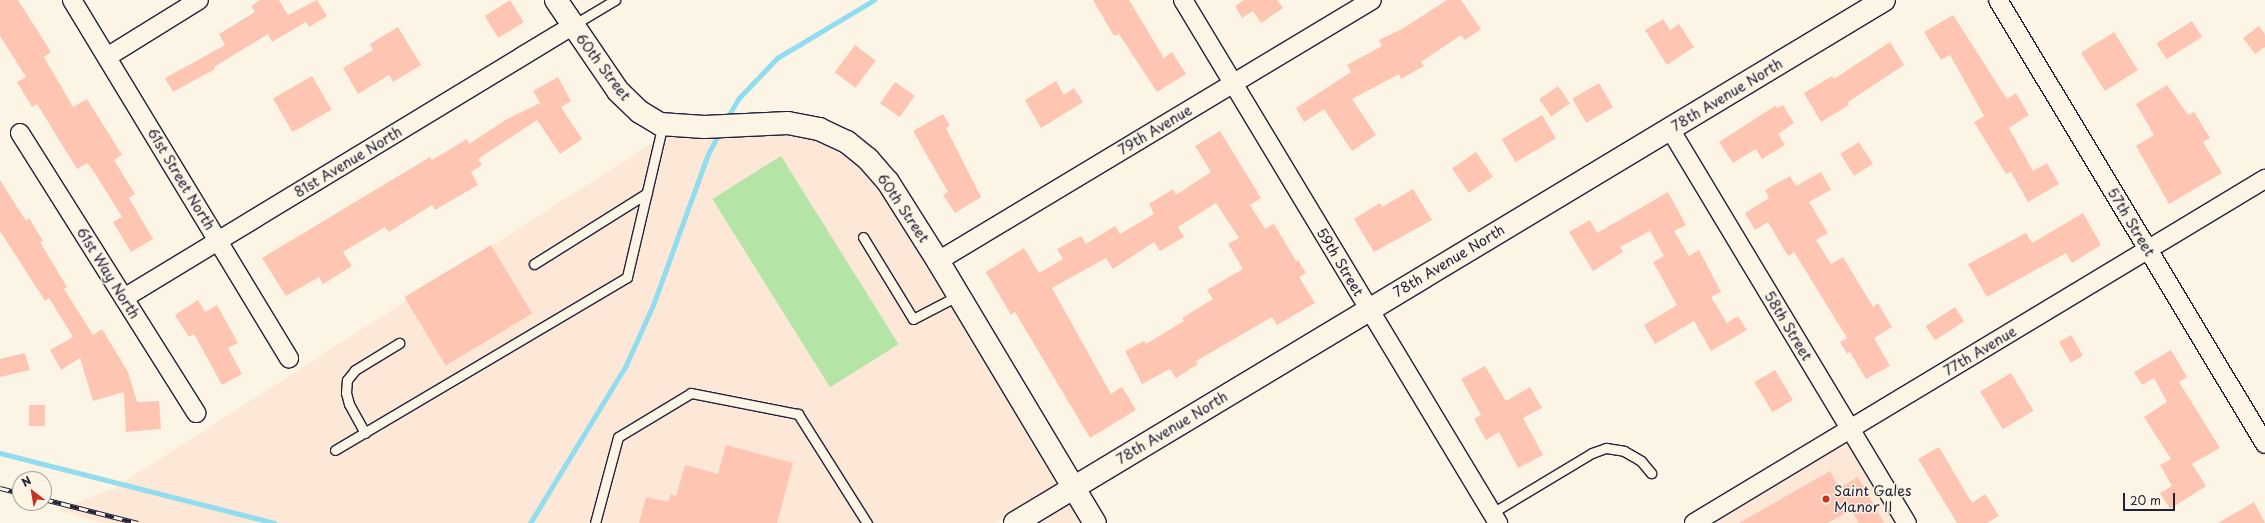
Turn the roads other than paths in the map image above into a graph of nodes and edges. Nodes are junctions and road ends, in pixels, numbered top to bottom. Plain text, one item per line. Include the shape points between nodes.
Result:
1 (72, 0) edge
2 (199, 0) edge
3 (556, 0) edge
4 (615, 0) edge
5 (1183, 0) edge
6 (1372, 0) edge
7 (1884, 0) edge
8 (1998, 0) edge
9 (572, 26) junction
10 (106, 57) junction
11 (1234, 82) junction
12 (663, 124) junction
13 (1670, 129) junction
14 (20, 133) dead end
15 (2265, 179) edge
16 (647, 193) junction
17 (863, 237) dead end
18 (218, 240) junction
19 (2148, 250) junction
20 (938, 261) junction
21 (534, 264) dead end
22 (959, 296) junction
23 (124, 298) junction
24 (1368, 310) junction
25 (399, 343) dead end
26 (289, 358) dead end
27 (196, 413) dead end
28 (1850, 429) junction
29 (365, 432) junction
30 (2265, 444) edge
31 (335, 450) dead end
32 (1651, 473) dead end
33 (1074, 487) junction
34 (1495, 518) edge
35 (1699, 522) edge
36 (595, 523) edge
37 (867, 523) edge
38 (1015, 523) edge
39 (1095, 523) edge
40 (1907, 523) edge

1 - 10 street, 61st Street North
2 - 10 street
3 - 9 street, 60th Street
4 - 9 lane
5 - 11 street, 59th Street
6 - 11 street, 79th Avenue
7 - 13 street, 78th Avenue North
8 - 19 street, 57th Street
9 - 12 street, 60th Street via 618,91 640,112
9 - 18 street, 81st Avenue North
10 - 18 street, 61st Street North
11 - 20 street, 79th Avenue
11 - 24 street, 59th Street
12 - 16 lane
12 - 20 street, 60th Street via 704,127 788,123 819,129 847,142 868,159 888,182
13 - 24 street, 78th Avenue North
13 - 28 street, 58th Street
14 - 23 street, 61st Way North
15 - 19 street, 77th Avenue
16 - 21 lane
16 - 29 lane via 627,277
17 - 22 lane via 913,319
18 - 23 street, 81st Avenue North
18 - 26 street, 61st Street North
19 - 28 street, 77th Avenue
19 - 30 street, 57th Street
20 - 22 street, 60th Street
22 - 33 street, 60th Street
23 - 27 street, 61st Way North
24 - 33 street, 78th Avenue North
24 - 34 street, 59th Street
25 - 29 lane via 355,370 347,380 346,393 349,404
28 - 35 street, 77th Avenue
28 - 40 street, 58th Street
29 - 31 lane
32 - 34 lane via 1641,461 1624,451 1606,448 1592,453
33 - 38 street, 78th Avenue North
33 - 39 street, 60th Street
36 - 37 lane via 618,437 691,393 798,414

